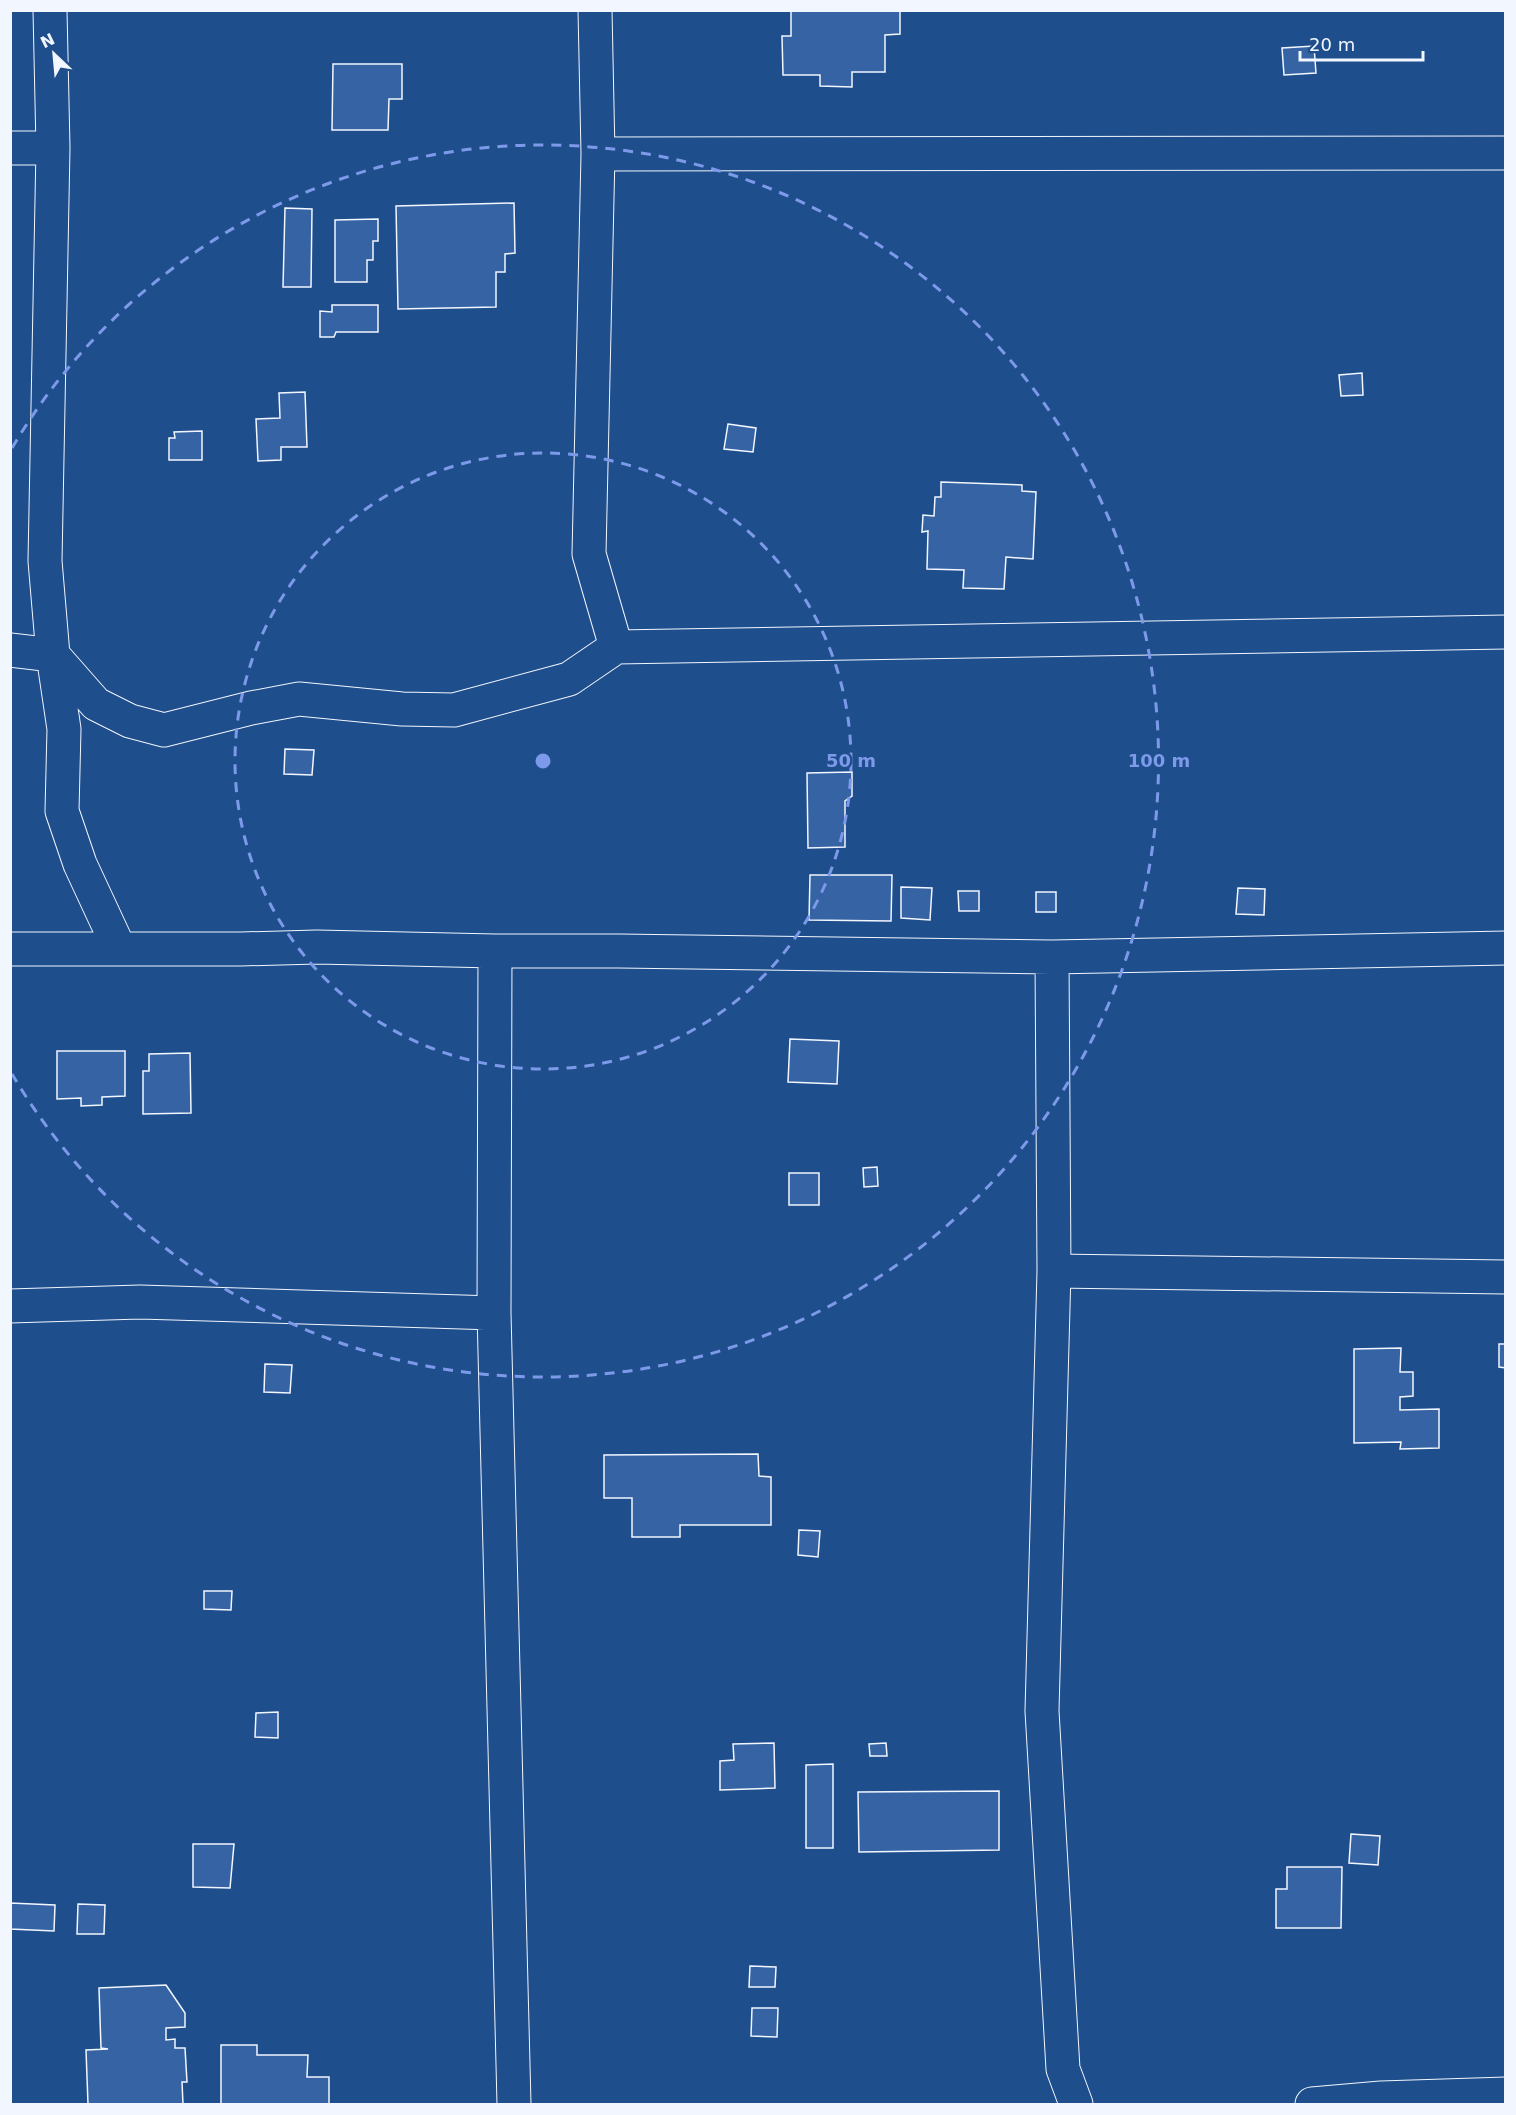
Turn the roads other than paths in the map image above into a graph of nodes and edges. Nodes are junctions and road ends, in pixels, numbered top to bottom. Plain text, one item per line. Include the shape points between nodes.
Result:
1 (50, 10) edge
2 (595, 10) edge
3 (10, 148) edge
4 (53, 148) junction
5 (1506, 153) edge
6 (597, 154) junction
7 (1506, 632) edge
8 (616, 647) junction
9 (10, 650) edge
10 (53, 655) junction
11 (119, 948) junction
12 (1506, 948) edge
13 (10, 949) edge
14 (495, 951) junction
15 (1052, 957) junction
16 (1054, 1271) junction
17 (1506, 1277) edge
18 (10, 1306) edge
19 (494, 1313) junction
20 (1506, 2094) edge
21 (514, 2104) edge
22 (1076, 2104) edge
23 (1312, 2104) edge

1 - 4 street
2 - 6 street
3 - 4 street
4 - 10 street via 45,561
5 - 6 street
6 - 8 street via 589,554
7 - 8 street
8 - 10 street via 569,679 454,710 402,710 299,699 164,730 130,721 96,704
9 - 10 street
10 - 11 street via 64,729 62,811 80,864
11 - 13 street
11 - 14 street via 317,946
12 - 15 street
14 - 15 street
14 - 19 street
15 - 16 street
16 - 17 street
16 - 22 street via 1042,1711 1063,2069
18 - 19 street via 140,1302
19 - 21 street
20 - 23 street

